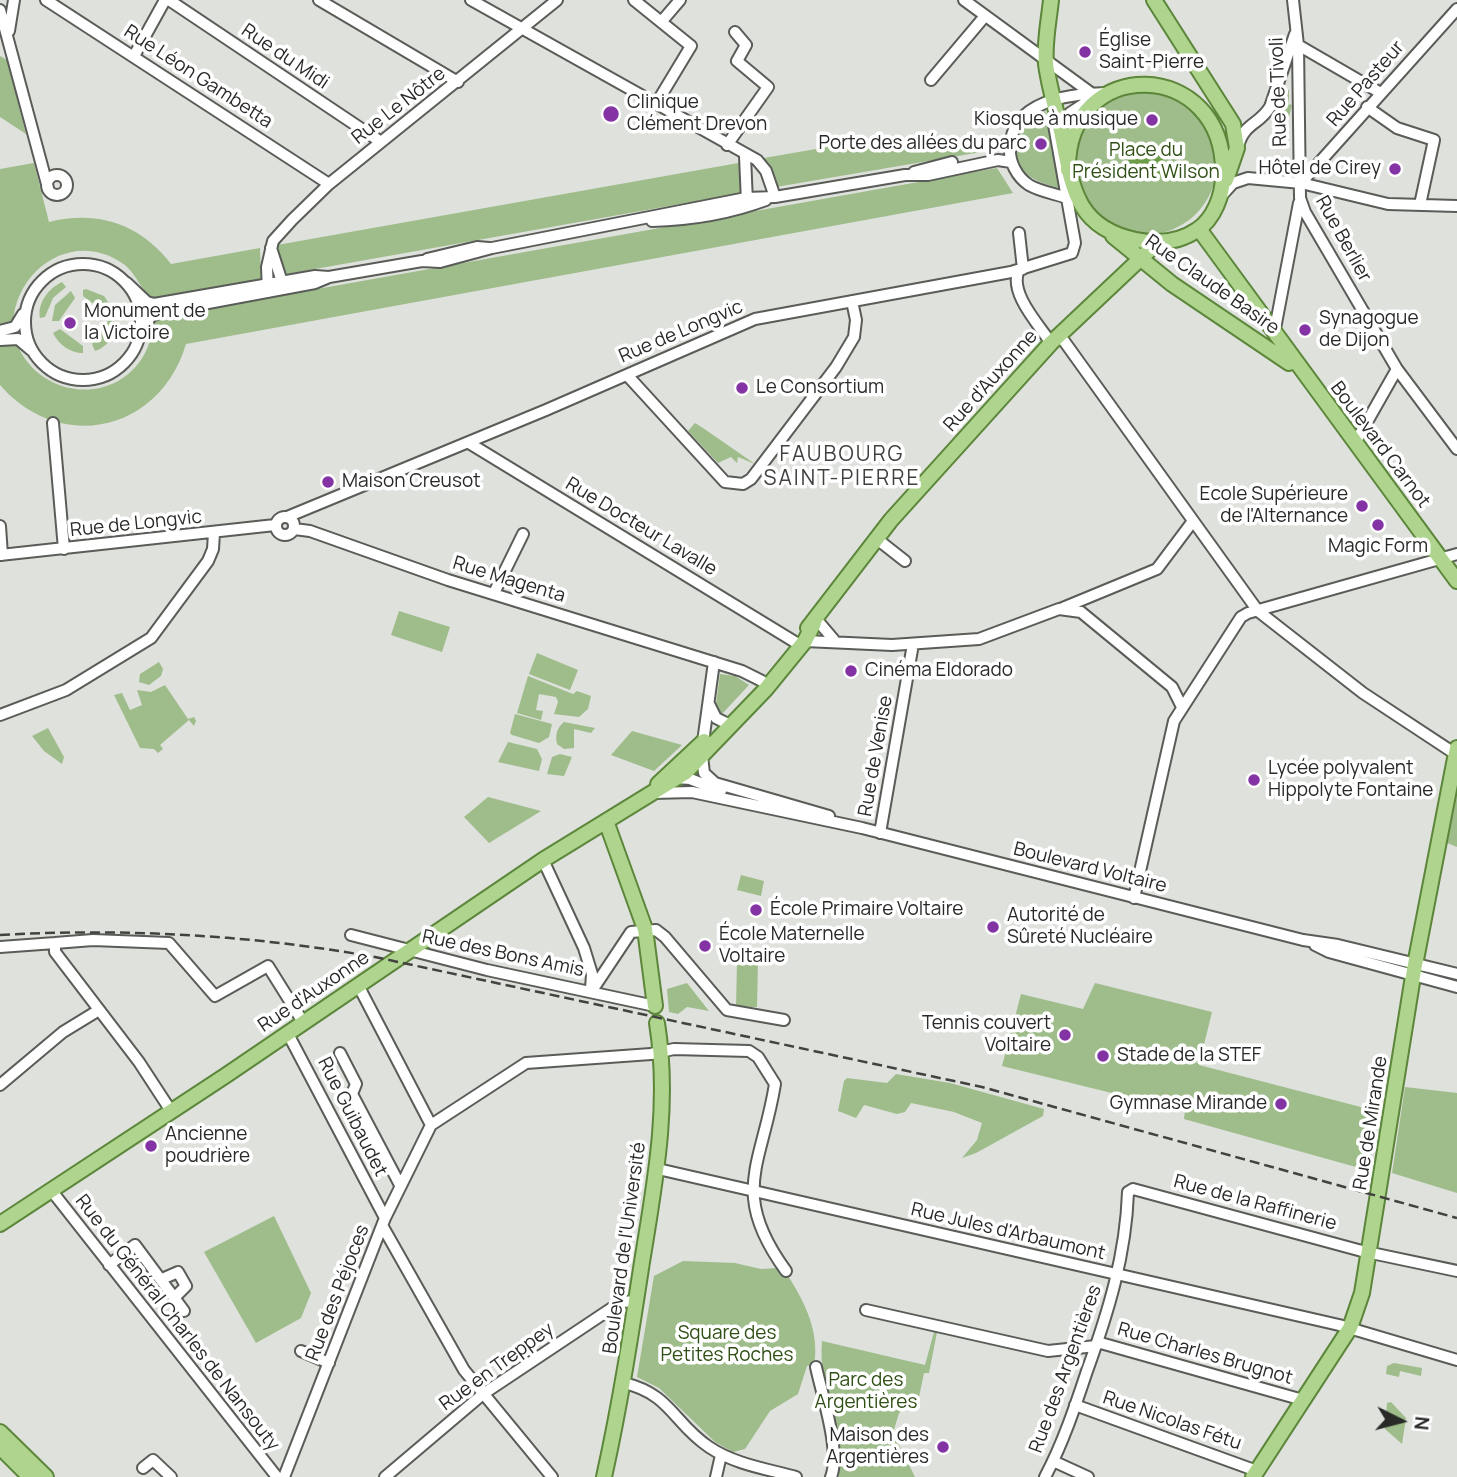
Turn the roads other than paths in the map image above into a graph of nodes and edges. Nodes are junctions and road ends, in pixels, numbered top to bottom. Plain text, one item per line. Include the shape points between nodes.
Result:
1 (14, 0) edge
2 (47, 0) edge
3 (167, 0) edge
4 (318, 0) edge
5 (471, 0) edge
6 (557, 0) edge
7 (634, 0) edge
8 (680, 0) edge
9 (964, 0) edge
10 (1051, 0) edge
11 (1154, 0) edge
12 (1293, 0) edge
13 (1457, 9) edge
14 (0, 10) edge
15 (985, 16) junction
16 (662, 21) junction
17 (523, 27) junction
18 (735, 32) dead end
19 (8, 37) junction
20 (1297, 39) junction
21 (134, 56) junction
22 (1046, 61) junction
23 (932, 80) dead end
24 (458, 82) junction
25 (1098, 93) junction
26 (1379, 93) junction
27 (1052, 101) junction
28 (656, 104) junction
29 (1369, 110) junction
30 (1060, 129) junction
31 (381, 142) junction
32 (1056, 144) junction
33 (727, 145) junction
34 (1237, 148) junction
35 (745, 156) junction
36 (1010, 156) junction
37 (1228, 160) junction
38 (1068, 170) junction
39 (1248, 178) junction
40 (1301, 183) junction
41 (329, 184) junction
42 (48, 188) dead end
43 (1324, 190) junction
44 (1222, 191) junction
45 (775, 197) junction
46 (1065, 197) junction
47 (1300, 198) junction
48 (1423, 201) junction
49 (747, 202) junction
50 (1457, 204) edge
51 (1081, 206) junction
52 (1305, 212) junction
53 (1104, 228) junction
54 (1199, 229) junction
55 (1019, 233) dead end
56 (1157, 243) junction
57 (271, 248) junction
58 (1138, 259) junction
59 (1021, 269) junction
60 (127, 283) junction
61 (283, 285) junction
62 (267, 288) junction
63 (31, 296) junction
64 (852, 301) junction
65 (1263, 319) junction
66 (0, 331) edge
67 (1246, 333) junction
68 (1274, 334) junction
69 (0, 340) edge
70 (1054, 340) junction
71 (138, 342) junction
72 (40, 360) junction
73 (1397, 369) junction
74 (1301, 371) junction
75 (627, 375) junction
76 (52, 423) dead end
77 (469, 443) junction
78 (1355, 443) junction
79 (1457, 449) edge
80 (1193, 521) junction
81 (291, 524) junction
82 (275, 525) junction
83 (0, 526) edge
84 (214, 533) junction
85 (523, 534) dead end
86 (877, 539) junction
87 (64, 549) junction
88 (1457, 554) edge
89 (1, 555) edge
90 (1441, 559) junction
91 (905, 561) dead end
92 (1457, 582) edge
93 (1102, 590) junction
94 (494, 593) junction
95 (1059, 609) junction
96 (1258, 611) junction
97 (1081, 612) junction
98 (816, 622) junction
99 (834, 640) junction
100 (800, 641) junction
101 (913, 644) junction
102 (714, 662) junction
103 (762, 681) junction
104 (1172, 687) junction
105 (1192, 689) junction
106 (709, 704) junction
107 (1181, 705) junction
108 (0, 714) edge
109 (727, 724) junction
110 (698, 751) junction
111 (1457, 752) edge
112 (678, 776) junction
113 (692, 792) junction
114 (650, 793) junction
115 (789, 805) junction
116 (606, 821) junction
117 (862, 828) junction
118 (880, 833) junction
119 (543, 860) junction
120 (1134, 898) junction
121 (645, 929) junction
122 (351, 935) dead end
123 (54, 943) junction
124 (0, 947) edge
125 (407, 951) junction
126 (1414, 969) junction
127 (1457, 974) edge
128 (358, 985) junction
129 (1457, 987) edge
130 (591, 992) junction
131 (655, 1006) joint
132 (99, 1010) junction
133 (784, 1020) dead end
134 (303, 1022) junction
135 (657, 1023) dead end
136 (287, 1032) junction
137 (659, 1051) junction
138 (340, 1053) dead end
139 (0, 1085) edge
140 (171, 1111) junction
141 (431, 1125) junction
142 (658, 1169) junction
143 (400, 1185) junction
144 (51, 1189) junction
145 (1130, 1190) joint
146 (754, 1193) junction
147 (384, 1223) junction
148 (0, 1224) edge
149 (1370, 1253) junction
150 (109, 1265) junction
151 (786, 1271) dead end
152 (1457, 1271) edge
153 (1118, 1274) junction
154 (162, 1279) junction
155 (176, 1296) junction
156 (637, 1301) junction
157 (866, 1310) dead end
158 (184, 1311) dead end
159 (1350, 1328) junction
160 (1097, 1344) junction
161 (301, 1351) dead end
162 (1457, 1360) edge
163 (329, 1363) junction
164 (816, 1367) dead end
165 (624, 1383) junction
166 (483, 1394) junction
167 (1303, 1400) junction
168 (1075, 1405) junction
169 (0, 1432) edge
170 (0, 1447) edge
171 (721, 1455) junction
172 (1053, 1461) junction
173 (143, 1468) dead end
174 (1255, 1474) edge
175 (30, 1477) edge
176 (46, 1477) edge
177 (171, 1477) edge
178 (277, 1477) edge
179 (285, 1477) edge
180 (385, 1477) edge
181 (551, 1477) edge
182 (604, 1477) edge
183 (716, 1477) edge
184 (796, 1477) edge
185 (831, 1477) edge
186 (1045, 1477) edge
187 (1088, 1477) edge

1 - 19 street
2 - 21 street, Rue Léon Gambetta
3 - 21 street
3 - 31 street, Rue du Midi
4 - 24 street
5 - 17 street
6 - 17 street, Rue Le Nôtre
7 - 16 street
8 - 16 street
9 - 15 street
10 - 22 main road
11 - 34 main road via 1233,124
12 - 20 street, Rue de Tivoli
13 - 26 street, Rue Pasteur
14 - 19 street
15 - 22 street
15 - 23 street
16 - 28 street via 691,46
17 - 24 street, Rue Le Nôtre
17 - 28 street
18 - 33 street via 746,45 737,61 768,87
19 - 42 street
20 - 26 street
20 - 34 street via 1270,107 1242,131
20 - 40 street, Rue de Tivoli
21 - 41 street, Rue Léon Gambetta
22 - 25 street
22 - 27 main road
24 - 31 street, Rue Le Nôtre
25 - 27 street
25 - 30 street via 1076,107
25 - 37 main road via 1147,84 1178,91 1211,120
25 - 38 main road via 1074,132
26 - 29 street, Rue Pasteur
27 - 30 main road
27 - 32 street
27 - 36 street via 1020,117 1013,130
28 - 33 street
29 - 40 street, Rue Pasteur
29 - 48 street via 1397,128 1434,140
30 - 32 street
30 - 38 main road
31 - 41 street, Rue Le Nôtre
32 - 46 street
33 - 35 street
34 - 37 main road
35 - 45 street via 757,160 766,171
35 - 49 street
36 - 45 street
36 - 46 street via 1031,186
37 - 39 street
37 - 44 main road
38 - 51 main road
39 - 40 street
39 - 44 street
40 - 43 street
40 - 47 street, Rue Berlier
41 - 57 street, Rue Le Nôtre
43 - 48 street via 1378,200
43 - 52 street via 1311,195
44 - 54 main road
45 - 49 street
46 - 51 street
46 - 59 street, Rue de Longvic via 1074,250
47 - 52 street, Rue Berlier
47 - 68 street
48 - 50 street
49 - 61 street via 670,211 642,221
51 - 53 main road
52 - 73 street, Rue Berlier
53 - 56 main road
53 - 58 main road, Rue Claude Basire
54 - 56 main road
54 - 65 main road, Boulevard Carnot
55 - 59 street
56 - 58 main road, Rue d'Auxonne
57 - 61 street
57 - 62 street
58 - 67 main road, Rue Claude Basire
58 - 70 main road, Rue d'Auxonne
59 - 64 street, Rue de Longvic
59 - 70 street via 1015,277 1018,289
60 - 62 street via 154,304
60 - 63 street via 103,267 75,264 50,274
60 - 71 street via 141,310
61 - 62 street
62 - 71 street via 155,314
63 - 66 street via 18,324
63 - 72 street via 26,332
64 - 75 street, Rue de Longvic via 755,319
64 - 75 street via 854,337 751,478 735,485 724,482
65 - 67 main road via 1255,331
65 - 68 main road, Boulevard Carnot
67 - 74 main road, Rue Claude Basire
68 - 74 main road, Boulevard Carnot
69 - 72 street via 18,339
70 - 80 street via 1064,341
70 - 86 main road, Rue d'Auxonne
71 - 72 street via 127,361 99,378 67,378
73 - 78 street
73 - 79 street, Rue Berlier
74 - 78 main road, Boulevard Carnot
75 - 77 street, Rue de Longvic
76 - 87 street
77 - 81 street, Rue de Longvic via 306,508
77 - 100 street, Rue Docteur Lavalle
78 - 90 main road, Boulevard Carnot
80 - 93 street via 1157,569
80 - 96 street
81 - 82 street via 278,519
81 - 82 street, Rue Magenta via 284,535
81 - 94 street, Rue Magenta
82 - 84 street, Rue de Longvic
83 - 89 street
84 - 87 street, Rue de Longvic
84 - 108 street via 208,561 151,638 66,690
85 - 94 street
86 - 91 street
86 - 98 main road, Rue d'Auxonne
87 - 89 street, Rue de Longvic
88 - 90 street
90 - 92 main road, Boulevard Carnot
90 - 96 street
93 - 95 street
93 - 97 street
94 - 102 street, Rue Magenta
95 - 97 street
95 - 101 street via 979,639
96 - 105 street via 1248,612 1235,624
96 - 111 street via 1363,693
97 - 104 street
98 - 99 street
98 - 100 main road, Rue d'Auxonne
99 - 100 street
99 - 101 street
100 - 103 main road, Rue d'Auxonne
100 - 109 main road, Rue d'Auxonne via 788,662
101 - 118 street, Rue de Venise
102 - 103 street, Rue Magenta
102 - 106 street
103 - 109 main road, Rue d'Auxonne
104 - 105 street
104 - 107 street
105 - 107 street
106 - 109 street via 716,718
106 - 110 street
107 - 120 street
109 - 110 main road, Rue d'Auxonne
110 - 112 main road, Rue d'Auxonne
110 - 112 main road, Rue d'Auxonne
110 - 115 street, Boulevard Voltaire via 709,779
111 - 126 main road, Rue de Mirande
112 - 113 street
112 - 114 main road, Rue d'Auxonne
112 - 115 street, Boulevard Voltaire via 736,796
113 - 114 street, Boulevard Voltaire
113 - 117 street, Boulevard Voltaire
114 - 116 main road, Rue d'Auxonne
115 - 117 street, Boulevard Voltaire
116 - 119 main road, Rue d'Auxonne
116 - 121 main road
117 - 118 street, Boulevard Voltaire
118 - 120 street, Boulevard Voltaire
119 - 125 main road, Rue d'Auxonne
119 - 130 street, Rue des Bons Amis via 584,948 592,974
120 - 126 street, Boulevard Voltaire via 1309,942 1329,952
121 - 130 street via 631,932
121 - 131 main road
121 - 133 street via 665,937 727,1010
122 - 125 street, Rue des Bons Amis
123 - 124 street
123 - 132 street via 55,952
123 - 134 street via 169,943 215,996 268,966
125 - 128 main road, Rue d'Auxonne
125 - 130 street, Rue des Bons Amis
126 - 127 street, Boulevard Voltaire
126 - 129 street, Boulevard Voltaire
126 - 149 main road, Rue de Mirande
128 - 134 main road, Rue d'Auxonne
128 - 141 street
130 - 131 street, Rue des Bons Amis
132 - 139 street via 64,1032
132 - 140 street
134 - 136 main road, Rue d'Auxonne
135 - 137 main road, Boulevard de l'Université
136 - 140 main road, Rue d'Auxonne
136 - 147 street, Rue Guibaudet
137 - 141 street via 526,1063
137 - 142 main road, Boulevard de l'Université via 663,1114
137 - 146 street via 749,1051 769,1073 775,1087 758,1148
138 - 143 street via 356,1084 352,1094
140 - 144 main road, Rue d'Auxonne
141 - 143 street, Rue des Péjoces
142 - 146 street, Rue Jules d'Arbaumont
142 - 156 main road, Boulevard de l'Université
143 - 147 street, Rue des Péjoces
144 - 148 main road, Rue d'Auxonne
144 - 150 street, Rue du Général Charles de Nansouty
145 - 149 street, Rue de la Raffinerie
145 - 153 street, Rue des Argentières
146 - 151 street via 761,1230
146 - 153 street, Rue Jules d'Arbaumont
147 - 163 street, Rue des Péjoces
147 - 166 street, Rue Guibaudet via 448,1346
149 - 152 street, Rue de la Raffinerie
149 - 159 main road, Rue de Mirande
150 - 154 street via 135,1245
150 - 178 street, Rue du Général Charles de Nansouty
153 - 159 street, Rue Jules d'Arbaumont
153 - 160 street, Rue des Argentières
154 - 155 street
154 - 155 street via 178,1272 186,1286
155 - 158 street
156 - 165 main road, Boulevard de l'Université
156 - 166 street, Rue en Treppey via 621,1302
157 - 160 street via 1048,1351
159 - 162 street, Rue Jules d'Arbaumont
159 - 167 main road, Rue de Mirande
160 - 167 street, Rue Charles Brugnot
160 - 168 street, Rue des Argentières
161 - 163 street
163 - 179 street, Rue des Péjoces
164 - 185 street via 831,1437
165 - 171 street via 652,1391 705,1445
165 - 182 main road, Boulevard de l'Université
166 - 180 street, Rue en Treppey
166 - 181 street, Rue Guibaudet
167 - 174 main road, Rue de Mirande
168 - 172 street, Rue des Argentières
168 - 174 street, Rue Nicolas Fétu
169 - 176 main road
170 - 175 main road
171 - 183 street
171 - 184 street
172 - 186 street, Rue des Argentières
172 - 187 street
173 - 177 street via 153,1460

